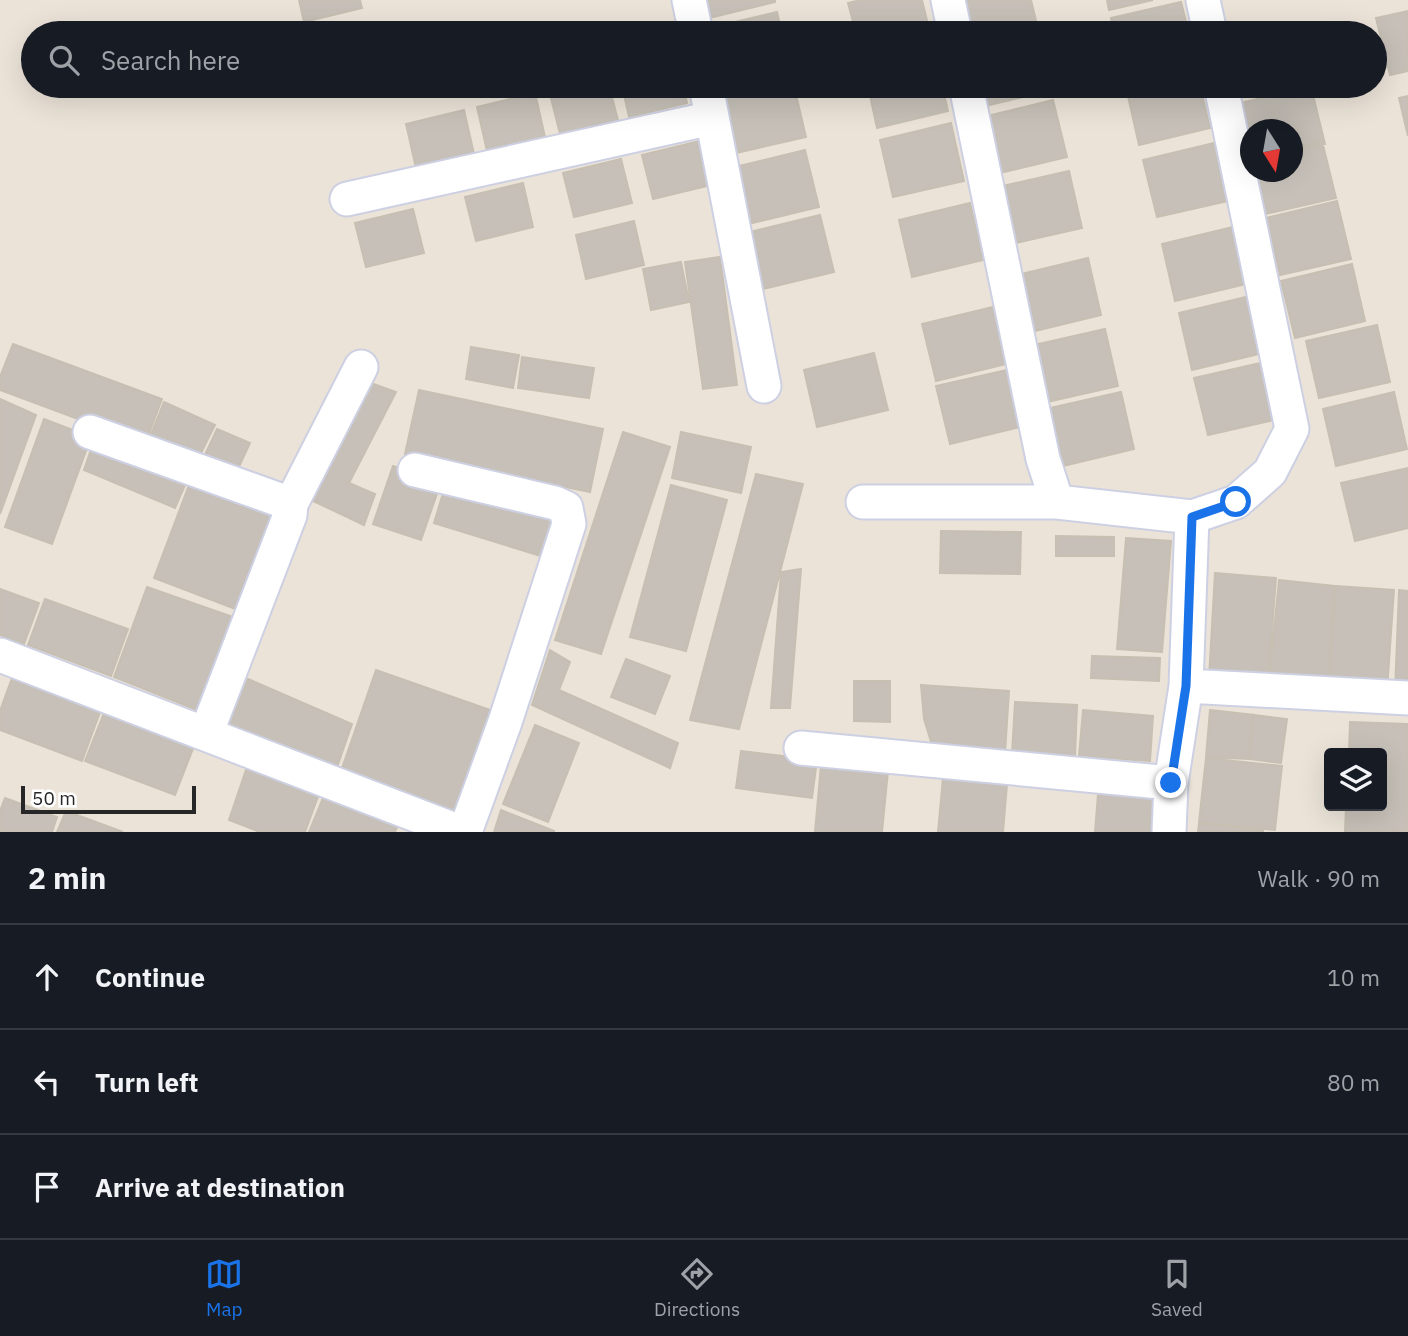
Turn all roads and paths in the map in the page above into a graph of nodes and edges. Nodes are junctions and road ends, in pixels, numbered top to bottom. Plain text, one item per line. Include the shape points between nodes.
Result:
1 (689, 0) edge
2 (948, 0) edge
3 (1203, 0) edge
4 (693, 21) edge
5 (952, 21) edge
6 (1207, 21) edge
7 (708, 98) edge
8 (968, 98) edge
9 (1223, 98) edge
10 (712, 118) junction
11 (347, 199) dead end
12 (361, 367) dead end
13 (764, 386) dead end
14 (90, 432) dead end
15 (415, 470) dead end
16 (863, 502) dead end
17 (1057, 502) junction
18 (291, 504) junction
19 (1192, 517) junction
20 (0, 655) edge
21 (1186, 686) junction
22 (1408, 698) edge
23 (206, 734) junction
24 (801, 748) dead end
25 (1171, 783) junction
26 (463, 832) edge
27 (1168, 832) edge

1 - 4 street
2 - 5 street
3 - 6 street
7 - 10 street
8 - 17 street via 1043,459
9 - 19 street via 1292,429 1270,472 1236,502
10 - 11 street
10 - 13 street
12 - 18 street
14 - 18 street
15 - 26 street via 555,503 566,508 569,524 505,722
16 - 17 street
17 - 19 street
18 - 23 street
19 - 21 street
20 - 23 street
21 - 22 street
21 - 25 street
23 - 26 street
24 - 25 street
25 - 27 street

